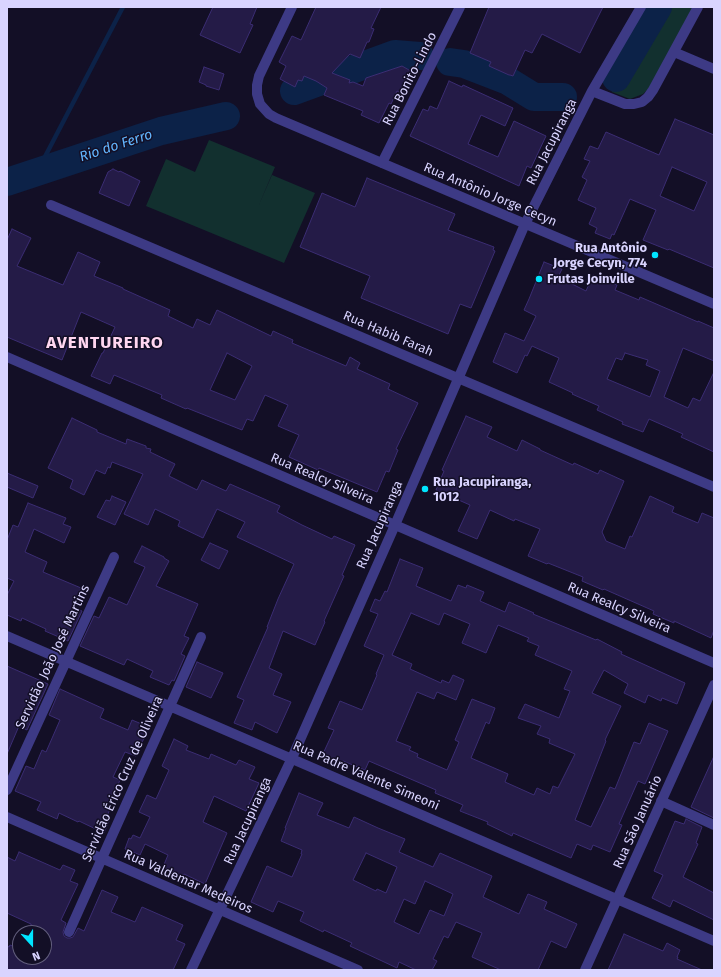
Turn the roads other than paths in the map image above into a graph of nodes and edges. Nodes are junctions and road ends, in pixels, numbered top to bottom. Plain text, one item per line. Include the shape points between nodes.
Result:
1 (292, 7) edge
2 (460, 7) edge
3 (641, 7) edge
4 (698, 7) edge
5 (674, 52) junction
6 (714, 69) edge
7 (592, 91) junction
8 (382, 163) junction
9 (51, 205) dead end
10 (525, 224) junction
11 (714, 304) edge
12 (7, 357) edge
13 (458, 378) junction
14 (714, 487) edge
15 (395, 525) junction
16 (114, 556) dead end
17 (7, 636) edge
18 (201, 637) dead end
19 (66, 661) junction
20 (714, 663) edge
21 (714, 685) edge
22 (170, 706) junction
23 (292, 758) junction
24 (7, 790) edge
25 (661, 801) junction
26 (7, 817) edge
27 (714, 825) edge
28 (102, 859) junction
29 (617, 899) junction
30 (220, 910) junction
31 (69, 932) dead end
32 (714, 941) edge
33 (191, 970) edge
34 (358, 970) edge
35 (585, 970) edge

1 - 8 street, Rua Antônio Jorge Cecyn via 259,76 257,94 260,104 276,118
2 - 8 street, Rua Bonito-Lindo
3 - 7 street, Rua Jacupiranga
4 - 5 street
5 - 6 street
5 - 7 street via 653,90 642,102 625,104
7 - 10 street, Rua Jacupiranga
8 - 10 street, Rua Antônio Jorge Cecyn
9 - 13 street, Rua Habib Farah
10 - 11 street, Rua Antônio Jorge Cecyn
10 - 13 street, Rua Jacupiranga
12 - 15 street, Rua Realcy Silveira
13 - 14 street, Rua Habib Farah
13 - 15 street, Rua Jacupiranga
15 - 20 street, Rua Realcy Silveira
15 - 23 street, Rua Jacupiranga
16 - 19 street, Servidão João José Martins
17 - 19 street, Rua Padre Valente Simeoni
18 - 22 street, Servidão Érico Cruz de Oliveira
19 - 22 street, Rua Padre Valente Simeoni
19 - 24 street, Servidão João José Martins
21 - 25 street, Rua São Januário
22 - 23 street, Rua Padre Valente Simeoni
22 - 28 street, Servidão Érico Cruz de Oliveira
23 - 29 street, Rua Padre Valente Simeoni
23 - 30 street, Rua Jacupiranga
25 - 27 street
25 - 29 street, Rua São Januário
26 - 28 street, Rua Valdemar Medeiros
28 - 30 street, Rua Valdemar Medeiros
28 - 31 street, Servidão Érico Cruz de Oliveira
29 - 32 street, Rua Padre Valente Simeoni
29 - 35 street, Rua São Januário
30 - 33 street, Rua Jacupiranga
30 - 34 street, Rua Valdemar Medeiros

